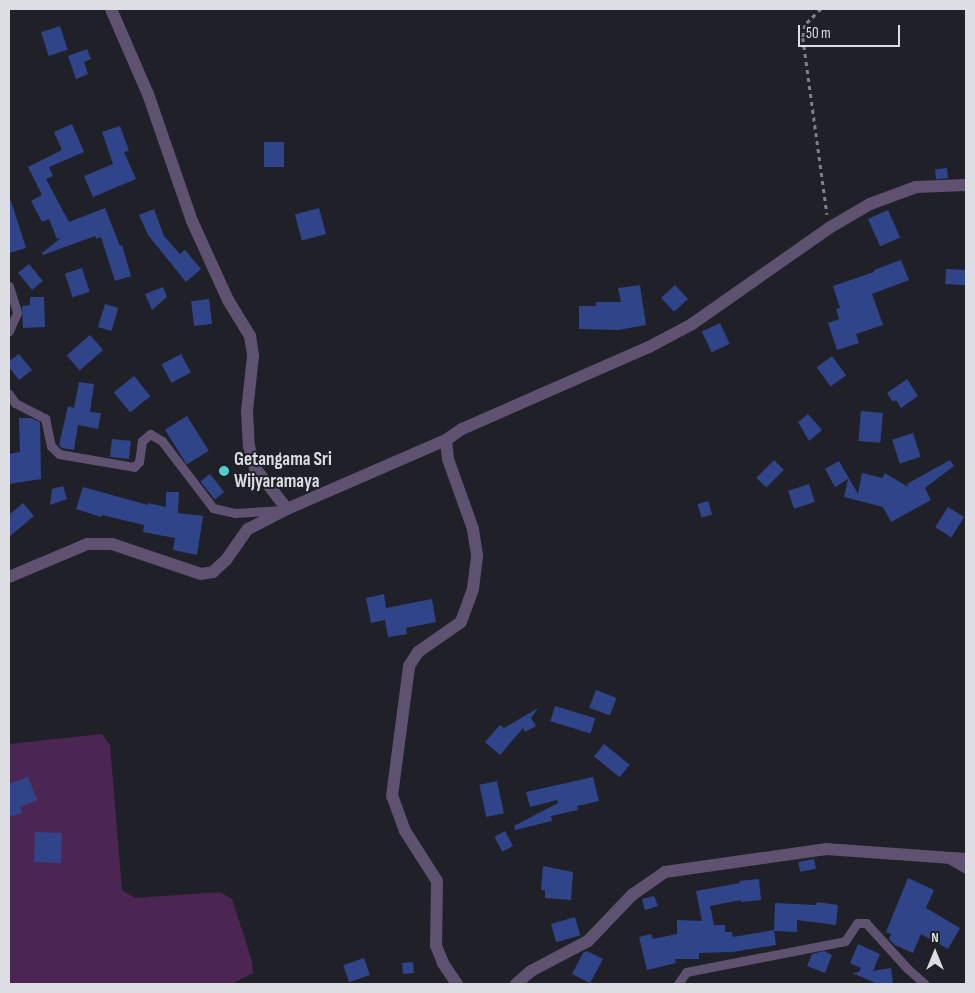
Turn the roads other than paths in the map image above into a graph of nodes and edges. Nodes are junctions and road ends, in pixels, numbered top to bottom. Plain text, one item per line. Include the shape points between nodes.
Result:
1 (111, 9) edge
2 (966, 185) edge
3 (9, 286) edge
4 (9, 331) edge
5 (9, 394) edge
6 (446, 440) junction
7 (287, 509) junction
8 (9, 577) edge
9 (947, 857) junction
10 (966, 860) edge
11 (966, 870) edge
12 (457, 984) edge
13 (516, 984) edge
14 (678, 984) edge
15 (925, 984) edge

1 - 7 street via 148,94 192,221 228,300 250,336 253,356 247,410 249,446 255,468
2 - 6 street via 916,187 870,204 829,228 692,324 462,429
3 - 4 lane via 18,313
5 - 7 lane via 15,403 45,418 51,446 59,454 134,467 139,462 142,441 150,434 162,441 213,508 235,512
6 - 7 street
6 - 12 street via 448,459 473,529 477,555 473,590 461,622 418,652 409,666 392,796 405,831 437,881 436,946
7 - 8 street via 248,529 226,560 213,572 201,574 112,544 87,544
9 - 10 street
9 - 11 lane
9 - 13 street via 826,849 665,872 632,895 588,941 531,971
14 - 15 lane via 686,972 845,941 857,923 866,923

